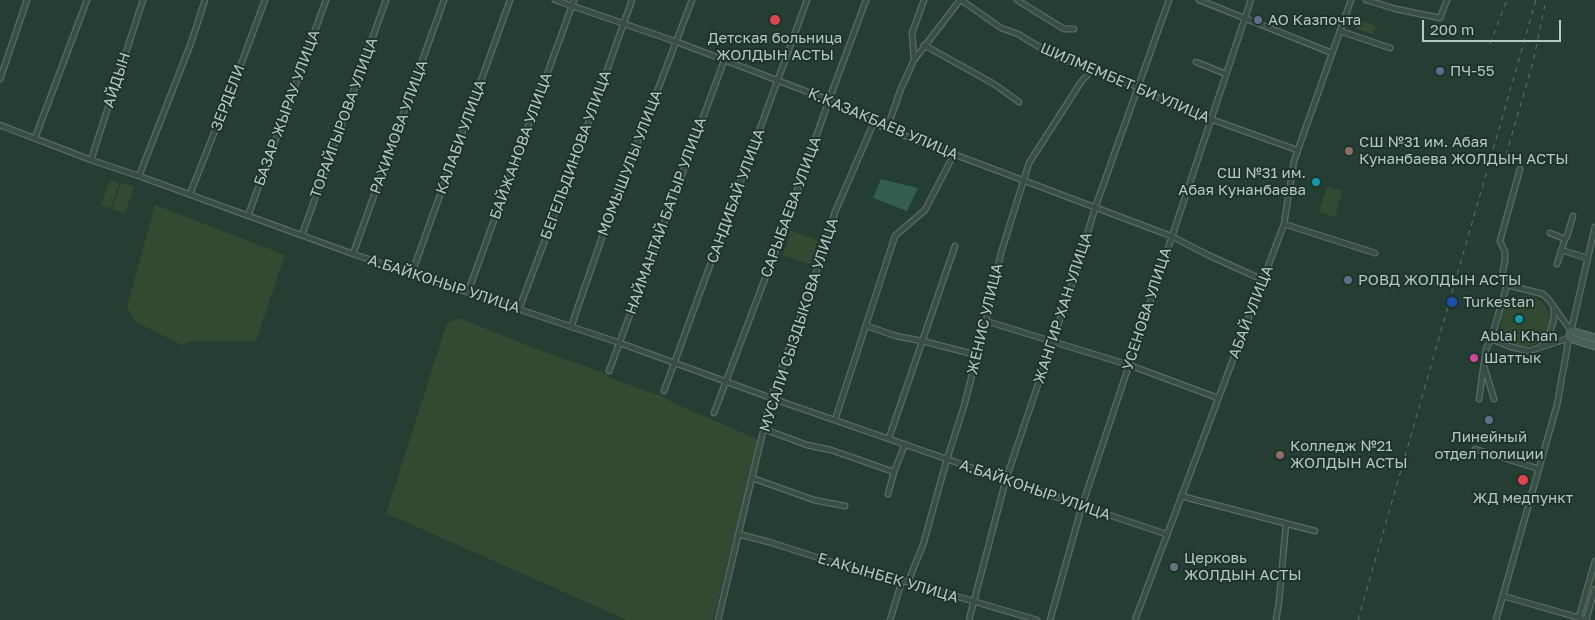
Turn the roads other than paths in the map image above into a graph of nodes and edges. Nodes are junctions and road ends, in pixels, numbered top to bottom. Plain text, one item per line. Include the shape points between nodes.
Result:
1 (27, 0) edge
2 (87, 0) edge
3 (143, 0) edge
4 (205, 0) edge
5 (264, 0) edge
6 (326, 0) edge
7 (386, 0) edge
8 (444, 0) edge
9 (510, 0) edge
10 (555, 0) edge
11 (574, 0) edge
12 (632, 0) edge
13 (692, 0) edge
14 (807, 0) edge
15 (866, 0) edge
16 (924, 0) edge
17 (960, 0) edge
18 (1017, 0) edge
19 (1169, 0) edge
20 (1199, 0) edge
21 (1251, 0) edge
22 (1351, 0) edge
23 (1366, 0) edge
24 (1447, 0) edge
25 (572, 6) junction
26 (1244, 19) junction
27 (623, 23) junction
28 (1074, 29) dead end
29 (1340, 31) junction
30 (677, 42) junction
31 (924, 45) junction
32 (1390, 48) dead end
33 (1332, 53) junction
34 (914, 60) junction
35 (724, 61) junction
36 (1196, 62) dead end
37 (1092, 70) junction
38 (1226, 74) junction
39 (0, 79) edge
40 (778, 81) junction
41 (1138, 87) junction
42 (829, 100) junction
43 (1019, 102) dead end
44 (1211, 120) junction
45 (874, 122) junction
46 (0, 125) edge
47 (887, 129) junction
48 (35, 138) junction
49 (1297, 150) junction
50 (954, 154) junction
51 (91, 160) junction
52 (1520, 169) dead end
53 (139, 176) junction
54 (1024, 181) junction
55 (190, 194) junction
56 (1095, 208) junction
57 (248, 216) junction
58 (1573, 216) dead end
59 (1284, 224) junction
60 (1595, 227) edge
61 (1550, 233) dead end
62 (302, 236) junction
63 (1171, 236) junction
64 (1565, 239) junction
65 (955, 246) dead end
66 (1561, 250) junction
67 (1375, 253) dead end
68 (353, 254) junction
69 (1587, 258) junction
70 (1556, 264) dead end
71 (412, 274) junction
72 (1263, 280) junction
73 (1507, 285) junction
74 (468, 292) junction
75 (1554, 306) junction
76 (519, 309) junction
77 (986, 321) junction
78 (867, 326) junction
79 (571, 327) junction
80 (1570, 335) junction
81 (1595, 338) edge
82 (1491, 339) junction
83 (922, 341) junction
84 (1054, 342) junction
85 (620, 343) junction
86 (1595, 346) edge
87 (1536, 350) junction
88 (977, 356) junction
89 (675, 363) junction
90 (1484, 364) junction
91 (1129, 365) junction
92 (609, 371) dead end
93 (726, 380) junction
94 (664, 391) dead end
95 (771, 398) junction
96 (1218, 398) junction
97 (1479, 399) dead end
98 (1494, 399) dead end
99 (714, 413) dead end
100 (835, 420) junction
101 (764, 429) junction
102 (889, 438) junction
103 (905, 444) junction
104 (1475, 449) dead end
105 (947, 459) junction
106 (1539, 469) junction
107 (894, 472) junction
108 (752, 478) junction
109 (1006, 479) junction
110 (888, 494) dead end
111 (1181, 496) junction
112 (845, 506) dead end
113 (1082, 506) junction
114 (1286, 524) junction
115 (1315, 531) dead end
116 (738, 534) junction
117 (1166, 534) junction
118 (1595, 561) edge
119 (905, 582) junction
120 (1595, 590) edge
121 (1503, 596) junction
122 (974, 602) junction
123 (1579, 617) junction
124 (718, 620) edge
125 (890, 620) edge
126 (969, 620) edge
127 (1037, 620) edge
128 (1050, 620) edge
129 (1135, 620) edge
130 (1276, 620) edge
131 (1496, 620) edge
132 (1587, 620) edge

1 - 39 street
2 - 48 street
3 - 51 street, АЙДЫН
4 - 53 street
5 - 55 street, ЗЕРДЕЛИ
6 - 57 street, БАЗАР ЖЫРАУ УЛИЦА
7 - 62 street, ТОРАЙГЫРОВА УЛИЦА
8 - 68 street, РАХИМОВА УЛИЦА
9 - 71 street, КАЛАБИ УЛИЦА
10 - 25 street, К.КАЗАКБАЕВ УЛИЦА
11 - 25 street, БАЙЖАНОВА УЛИЦА
12 - 27 street, БЕГЕЛЬДИНОВА УЛИЦА
13 - 30 street, МОМЫШУЛЫ УЛИЦА
14 - 40 street, САНДИБАЙ УЛИЦА
15 - 42 street, САРЫБАЕВА УЛИЦА
16 - 34 street via 912,33
17 - 31 street
17 - 37 street, ШИЛМЕМБЕТ БИ УЛИЦА via 1000,28 1018,34 1054,56
18 - 28 street via 1064,29
19 - 41 street, ЖАНГИР ХАН УЛИЦА
20 - 26 street
21 - 26 street, УСЕНОВА УЛИЦА
22 - 29 street, АБАЙ УЛИЦА
23 - 24 street via 1440,18
25 - 27 street, К.КАЗАКБАЕВ УЛИЦА
25 - 74 street, БАЙЖАНОВА УЛИЦА
26 - 33 street
26 - 38 street, УСЕНОВА УЛИЦА
27 - 30 street, К.КАЗАКБАЕВ УЛИЦА
27 - 76 street, БЕГЕЛЬДИНОВА УЛИЦА
29 - 32 street
29 - 33 street, АБАЙ УЛИЦА
30 - 35 street, К.КАЗАКБАЕВ УЛИЦА
30 - 79 street, МОМЫШУЛЫ УЛИЦА via 608,220
31 - 34 street
31 - 43 street via 994,84
33 - 49 street, АБАЙ УЛИЦА
34 - 47 street
35 - 40 street, К.КАЗАКБАЕВ УЛИЦА
35 - 85 street, НАЙМАНТАЙ БАТЫР УЛИЦА
36 - 38 street
37 - 41 street, ШИЛМЕМБЕТ БИ УЛИЦА
37 - 54 street, ЖЕНИС УЛИЦА via 1029,163
38 - 44 street, УСЕНОВА УЛИЦА
40 - 42 street, К.КАЗАКБАЕВ УЛИЦА
40 - 89 street, САНДИБАЙ УЛИЦА
41 - 44 street, ШИЛМЕМБЕТ БИ УЛИЦА
41 - 56 street, ЖАНГИР ХАН УЛИЦА
42 - 45 street, К.КАЗАКБАЕВ УЛИЦА
42 - 93 street, САРЫБАЕВА УЛИЦА
44 - 49 street, ШИЛМЕМБЕТ БИ УЛИЦА
44 - 63 street, УСЕНОВА УЛИЦА
45 - 47 street, К.КАЗАКБАЕВ УЛИЦА
45 - 95 street, МУСАЛИ СЫЗДЫКОВА УЛИЦА via 836,212
46 - 48 street, А.БАЙКОНЫР УЛИЦА
47 - 50 street, К.КАЗАКБАЕВ УЛИЦА
48 - 51 street, А.БАЙКОНЫР УЛИЦА
49 - 59 street, АБАЙ УЛИЦА
50 - 54 street, К.КАЗАКБАЕВ УЛИЦА
50 - 78 street via 925,210 895,236
51 - 53 street, А.БАЙКОНЫР УЛИЦА
52 - 73 street via 1500,241 1505,260 1502,276
53 - 55 street, А.БАЙКОНЫР УЛИЦА
54 - 56 street, К.КАЗАКБАЕВ УЛИЦА
54 - 77 street, ЖЕНИС УЛИЦА via 1001,253
55 - 57 street, А.БАЙКОНЫР УЛИЦА
56 - 63 street, К.КАЗАКБАЕВ УЛИЦА
56 - 84 street, ЖАНГИР ХАН УЛИЦА
57 - 62 street, А.БАЙКОНЫР УЛИЦА
58 - 64 street
59 - 67 street
59 - 72 street, АБАЙ УЛИЦА
60 - 69 street
61 - 64 street
62 - 68 street, А.БАЙКОНЫР УЛИЦА
63 - 72 street, К.КАЗАКБАЕВ УЛИЦА
63 - 91 street, УСЕНОВА УЛИЦА
64 - 66 street
65 - 83 street
66 - 69 street
66 - 70 street
68 - 71 street, А.БАЙКОНЫР УЛИЦА
69 - 80 street
71 - 74 street, А.БАЙКОНЫР УЛИЦА
72 - 96 street, АБАЙ УЛИЦА
73 - 75 street via 1543,294
73 - 82 street
74 - 76 street, А.БАЙКОНЫР УЛИЦА
75 - 80 street
75 - 87 street via 1549,337
76 - 79 street, А.БАЙКОНЫР УЛИЦА
77 - 84 street
77 - 88 street, ЖЕНИС УЛИЦА
78 - 83 street
78 - 100 street
79 - 85 street, А.БАЙКОНЫР УЛИЦА
80 - 81 street
80 - 86 street
80 - 87 street
80 - 106 street via 1557,404
82 - 87 street via 1511,347
82 - 90 street
83 - 88 street
83 - 102 street
84 - 91 street
84 - 109 street, ЖАНГИР ХАН УЛИЦА
85 - 89 street, А.БАЙКОНЫР УЛИЦА
85 - 92 street, НАЙМАНТАЙ БАТЫР УЛИЦА
88 - 105 street, ЖЕНИС УЛИЦА
89 - 93 street, А.БАЙКОНЫР УЛИЦА
89 - 94 street, САНДИБАЙ УЛИЦА
90 - 97 street
90 - 98 street
91 - 96 street
91 - 113 street, УСЕНОВА УЛИЦА
93 - 95 street, А.БАЙКОНЫР УЛИЦА
93 - 99 street, САРЫБАЕВА УЛИЦА
95 - 100 street, А.БАЙКОНЫР УЛИЦА
95 - 101 street, МУСАЛИ СЫЗДЫКОВА УЛИЦА
96 - 111 street, АБАЙ УЛИЦА
100 - 102 street, А.БАЙКОНЫР УЛИЦА
101 - 107 street
101 - 108 street, МУСАЛИ СЫЗДЫКОВА УЛИЦА
102 - 103 street, А.БАЙКОНЫР УЛИЦА
103 - 105 street, А.БАЙКОНЫР УЛИЦА
103 - 107 street
104 - 106 street
105 - 109 street, А.БАЙКОНЫР УЛИЦА
105 - 119 street, ЖЕНИС УЛИЦА via 923,546
106 - 121 street
107 - 110 street
108 - 112 street via 814,500
108 - 116 street, МУСАЛИ СЫЗДЫКОВА УЛИЦА
109 - 113 street, А.БАЙКОНЫР УЛИЦА
109 - 122 street, ЖАНГИР ХАН УЛИЦА
111 - 114 street
111 - 117 street, АБАЙ УЛИЦА
113 - 117 street, А.БАЙКОНЫР УЛИЦА
113 - 128 street, УСЕНОВА УЛИЦА
114 - 115 street
114 - 130 street
116 - 119 street, Е.АКЫНБЕК УЛИЦА
116 - 124 street, МУСАЛИ СЫЗДЫКОВА УЛИЦА
117 - 129 street, АБАЙ УЛИЦА
118 - 123 street
119 - 122 street, Е.АКЫНБЕК УЛИЦА
119 - 125 street, ЖЕНИС УЛИЦА
120 - 132 street
121 - 123 street
121 - 131 street
122 - 126 street, ЖАНГИР ХАН УЛИЦА
122 - 127 street, Е.АКЫНБЕК УЛИЦА
123 - 132 street

